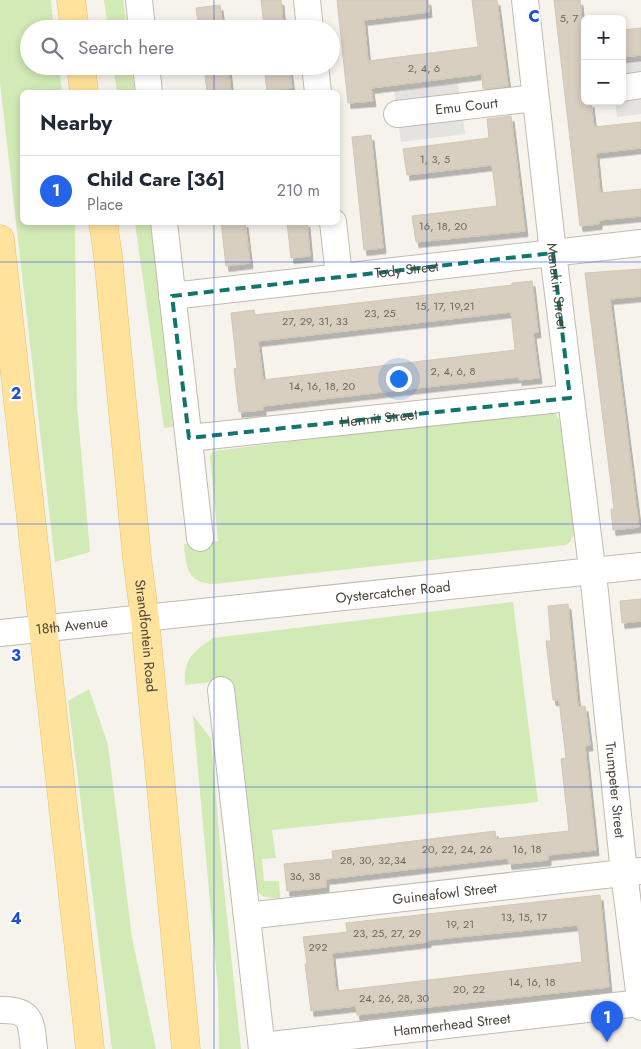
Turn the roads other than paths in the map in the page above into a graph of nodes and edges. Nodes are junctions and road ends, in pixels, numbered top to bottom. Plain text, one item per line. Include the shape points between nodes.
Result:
1 (72, 0) edge
2 (139, 0) edge
3 (307, 0) edge
4 (525, 0) edge
5 (75, 20) edge
6 (141, 20) edge
7 (309, 20) edge
8 (82, 75) edge
9 (147, 75) edge
10 (315, 75) edge
11 (641, 85) edge
12 (626, 87) edge
13 (84, 90) edge
14 (149, 90) edge
15 (318, 90) edge
16 (536, 98) junction
17 (397, 114) dead end
18 (103, 225) edge
19 (164, 225) edge
20 (333, 225) edge
21 (0, 239) edge
22 (641, 243) edge
23 (553, 253) junction
24 (339, 276) junction
25 (172, 296) junction
26 (570, 398) junction
27 (189, 438) junction
28 (200, 538) dead end
29 (641, 566) edge
30 (593, 572) junction
31 (145, 619) junction
32 (42, 628) junction
33 (0, 633) edge
34 (221, 690) dead end
35 (633, 872) edge
36 (247, 916) junction
37 (641, 1003) edge
38 (641, 1007) edge
39 (0, 1010) edge
40 (430, 1038) edge
41 (262, 1048) edge
42 (34, 1049) edge
43 (90, 1049) edge
44 (186, 1049) edge

1 - 5 main road
2 - 6 street
3 - 7 street
4 - 16 street, Manakin Street
8 - 13 main road
9 - 14 street
10 - 15 street
11 - 12 street
16 - 17 street, Emu Court
16 - 23 street, Manakin Street
18 - 31 main road, Strandfontein Road
19 - 25 street
20 - 24 street
21 - 32 main road
22 - 23 street, Tody Street
23 - 24 street, Tody Street
23 - 26 street, Manakin Street
24 - 25 street, Tody Street
25 - 27 street
26 - 27 street, Hermit Street
26 - 30 street, Manakin Street
27 - 28 street
29 - 30 street, Oystercatcher Road
30 - 31 street, Oystercatcher Road
30 - 35 street, Trumpeter Street
31 - 32 street, 18th Avenue
31 - 44 main road, Strandfontein Road
32 - 33 street, 18th Avenue
32 - 43 main road
34 - 36 street
35 - 36 street, Guineafowl Street
35 - 37 street, Trumpeter Street
36 - 41 street
37 - 38 street, Trumpeter Street
37 - 40 street, Hammerhead Street
39 - 42 street via 28,1018
40 - 41 street, Hammerhead Street

